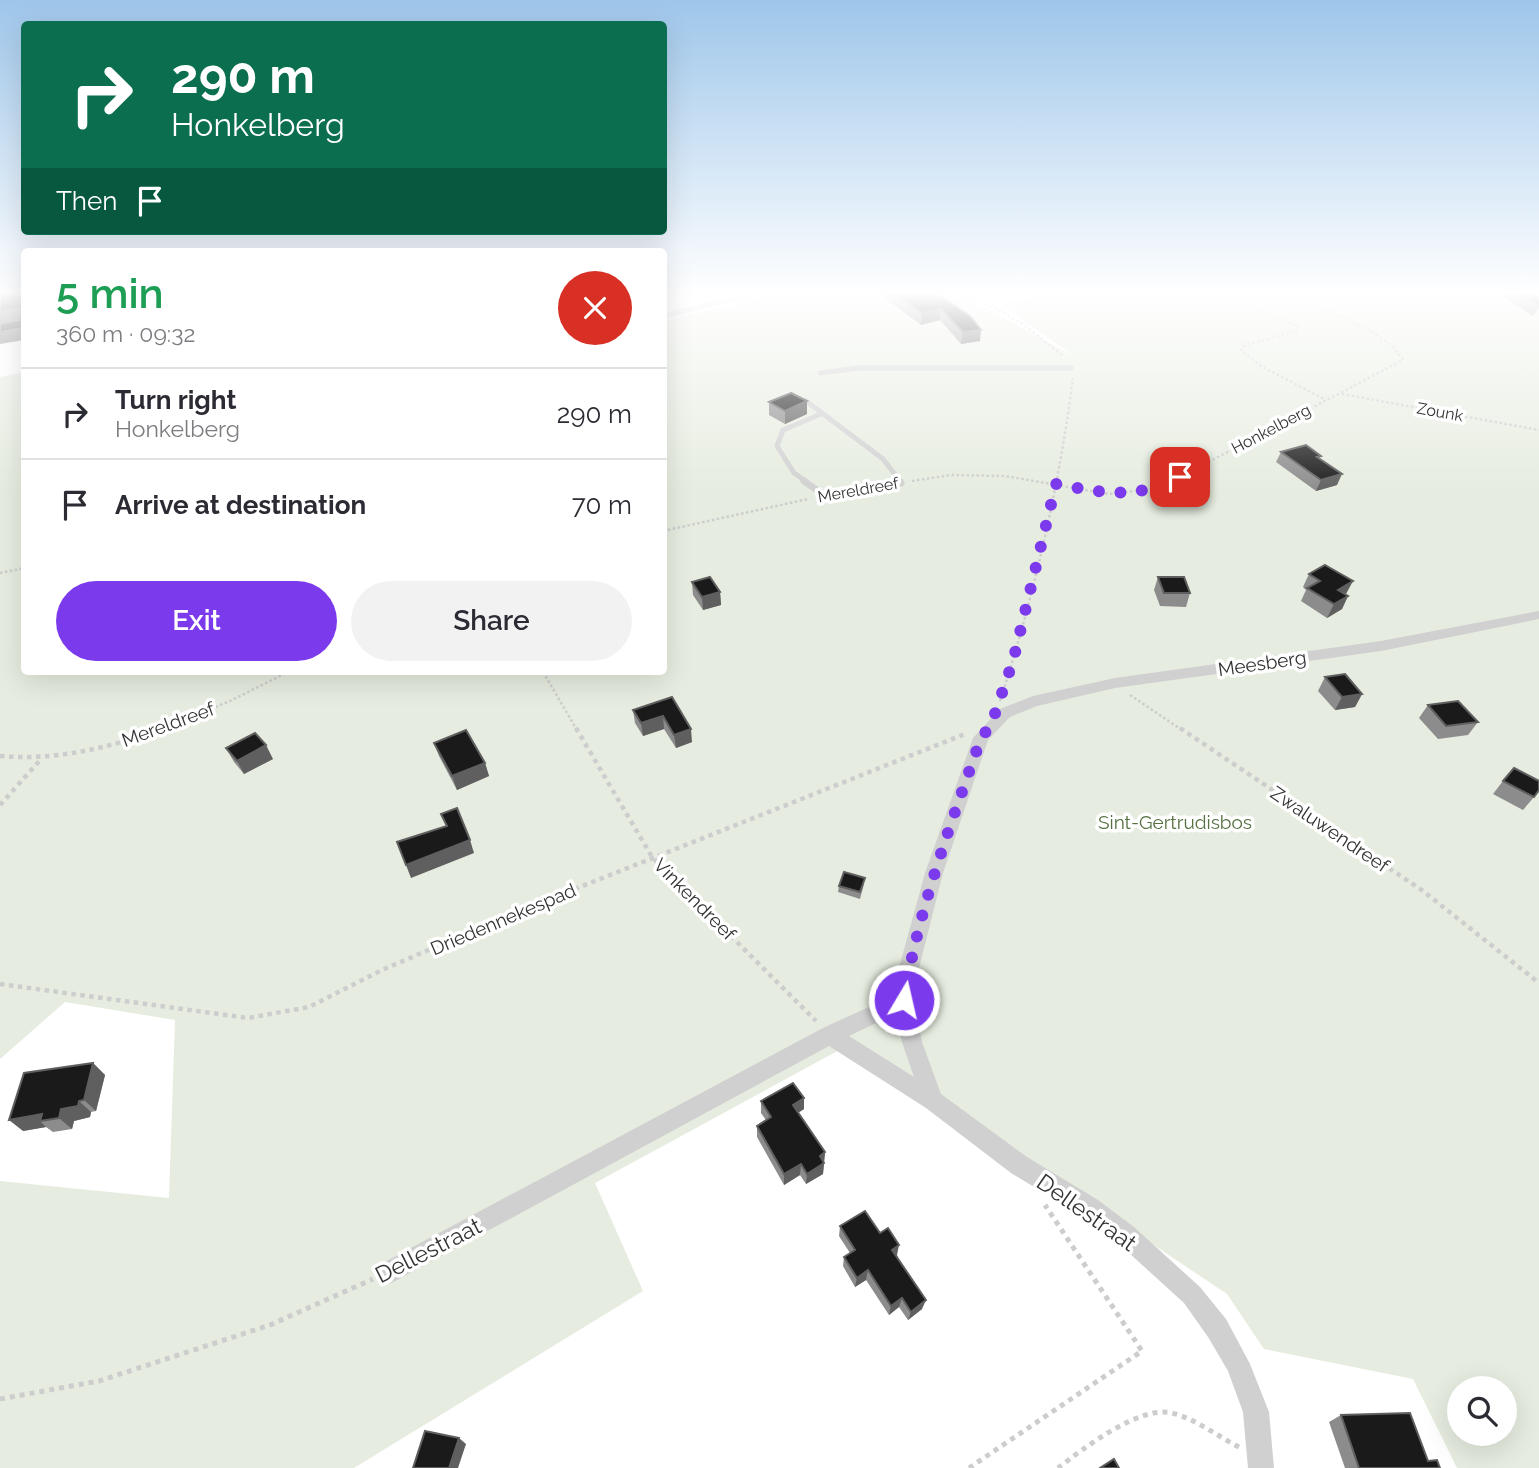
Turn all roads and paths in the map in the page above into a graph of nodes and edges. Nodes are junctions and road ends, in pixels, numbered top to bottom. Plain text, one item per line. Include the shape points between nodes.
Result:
1 (1067, 360) edge
2 (1253, 360) edge
3 (1403, 360) edge
4 (1071, 368) junction
5 (820, 373) dead end
6 (1340, 394) junction
7 (1326, 400) junction
8 (806, 401) edge
9 (821, 414) junction
10 (1539, 430) edge
11 (901, 482) junction
12 (1056, 484) junction
13 (824, 495) junction
14 (667, 530) edge
15 (21, 569) edge
16 (0, 573) edge
17 (1539, 615) edge
18 (282, 675) edge
19 (545, 675) edge
20 (1115, 683) junction
21 (991, 725) junction
22 (0, 756) edge
23 (42, 758) junction
24 (0, 805) edge
25 (652, 857) junction
26 (1539, 983) edge
27 (0, 984) edge
28 (904, 1000) junction
29 (830, 1035) junction
30 (933, 1101) junction
31 (1042, 1200) dead end
32 (389, 1272) joint
33 (0, 1399) edge
34 (1260, 1462) edge
35 (969, 1468) edge
36 (1058, 1468) edge

1 - 4 path
2 - 7 path
3 - 6 path, Honkelberg
4 - 5 lane via 859,368
4 - 12 path via 1074,382
6 - 7 path, Honkelberg
6 - 10 path, Zounk
7 - 12 path, Honkelberg via 1159,488 1109,494
8 - 9 lane
9 - 11 lane via 883,458
9 - 13 lane via 783,430 777,446 794,473
11 - 12 path, Mereldreef via 951,475
11 - 13 path, Mereldreef
12 - 21 path via 1013,661
13 - 14 path, Mereldreef
15 - 16 path
17 - 20 street, Meesberg via 1381,646
18 - 23 path, Mereldreef via 171,727 91,751
19 - 25 path, Vinkendreef
20 - 21 street, Meesberg via 1033,701
20 - 26 path, Zwaluwendreef via 1423,891
21 - 25 path, Driedennekespad
21 - 28 street via 981,738 934,873
22 - 23 path, Mereldreef
23 - 24 path
25 - 27 path, Driedennekespad via 382,970 309,1007 248,1018
25 - 29 path, Vinkendreef
28 - 29 street, Dellestraat
28 - 30 street via 912,1042
29 - 30 street, Dellestraat
29 - 32 street, Dellestraat
30 - 34 street, Dellestraat via 1019,1165 1090,1208 1192,1295 1238,1364 1256,1412
31 - 35 path via 1142,1351
32 - 33 path, Dellestraat via 257,1329 99,1381
34 - 36 path via 1170,1412 1154,1412 1095,1440

